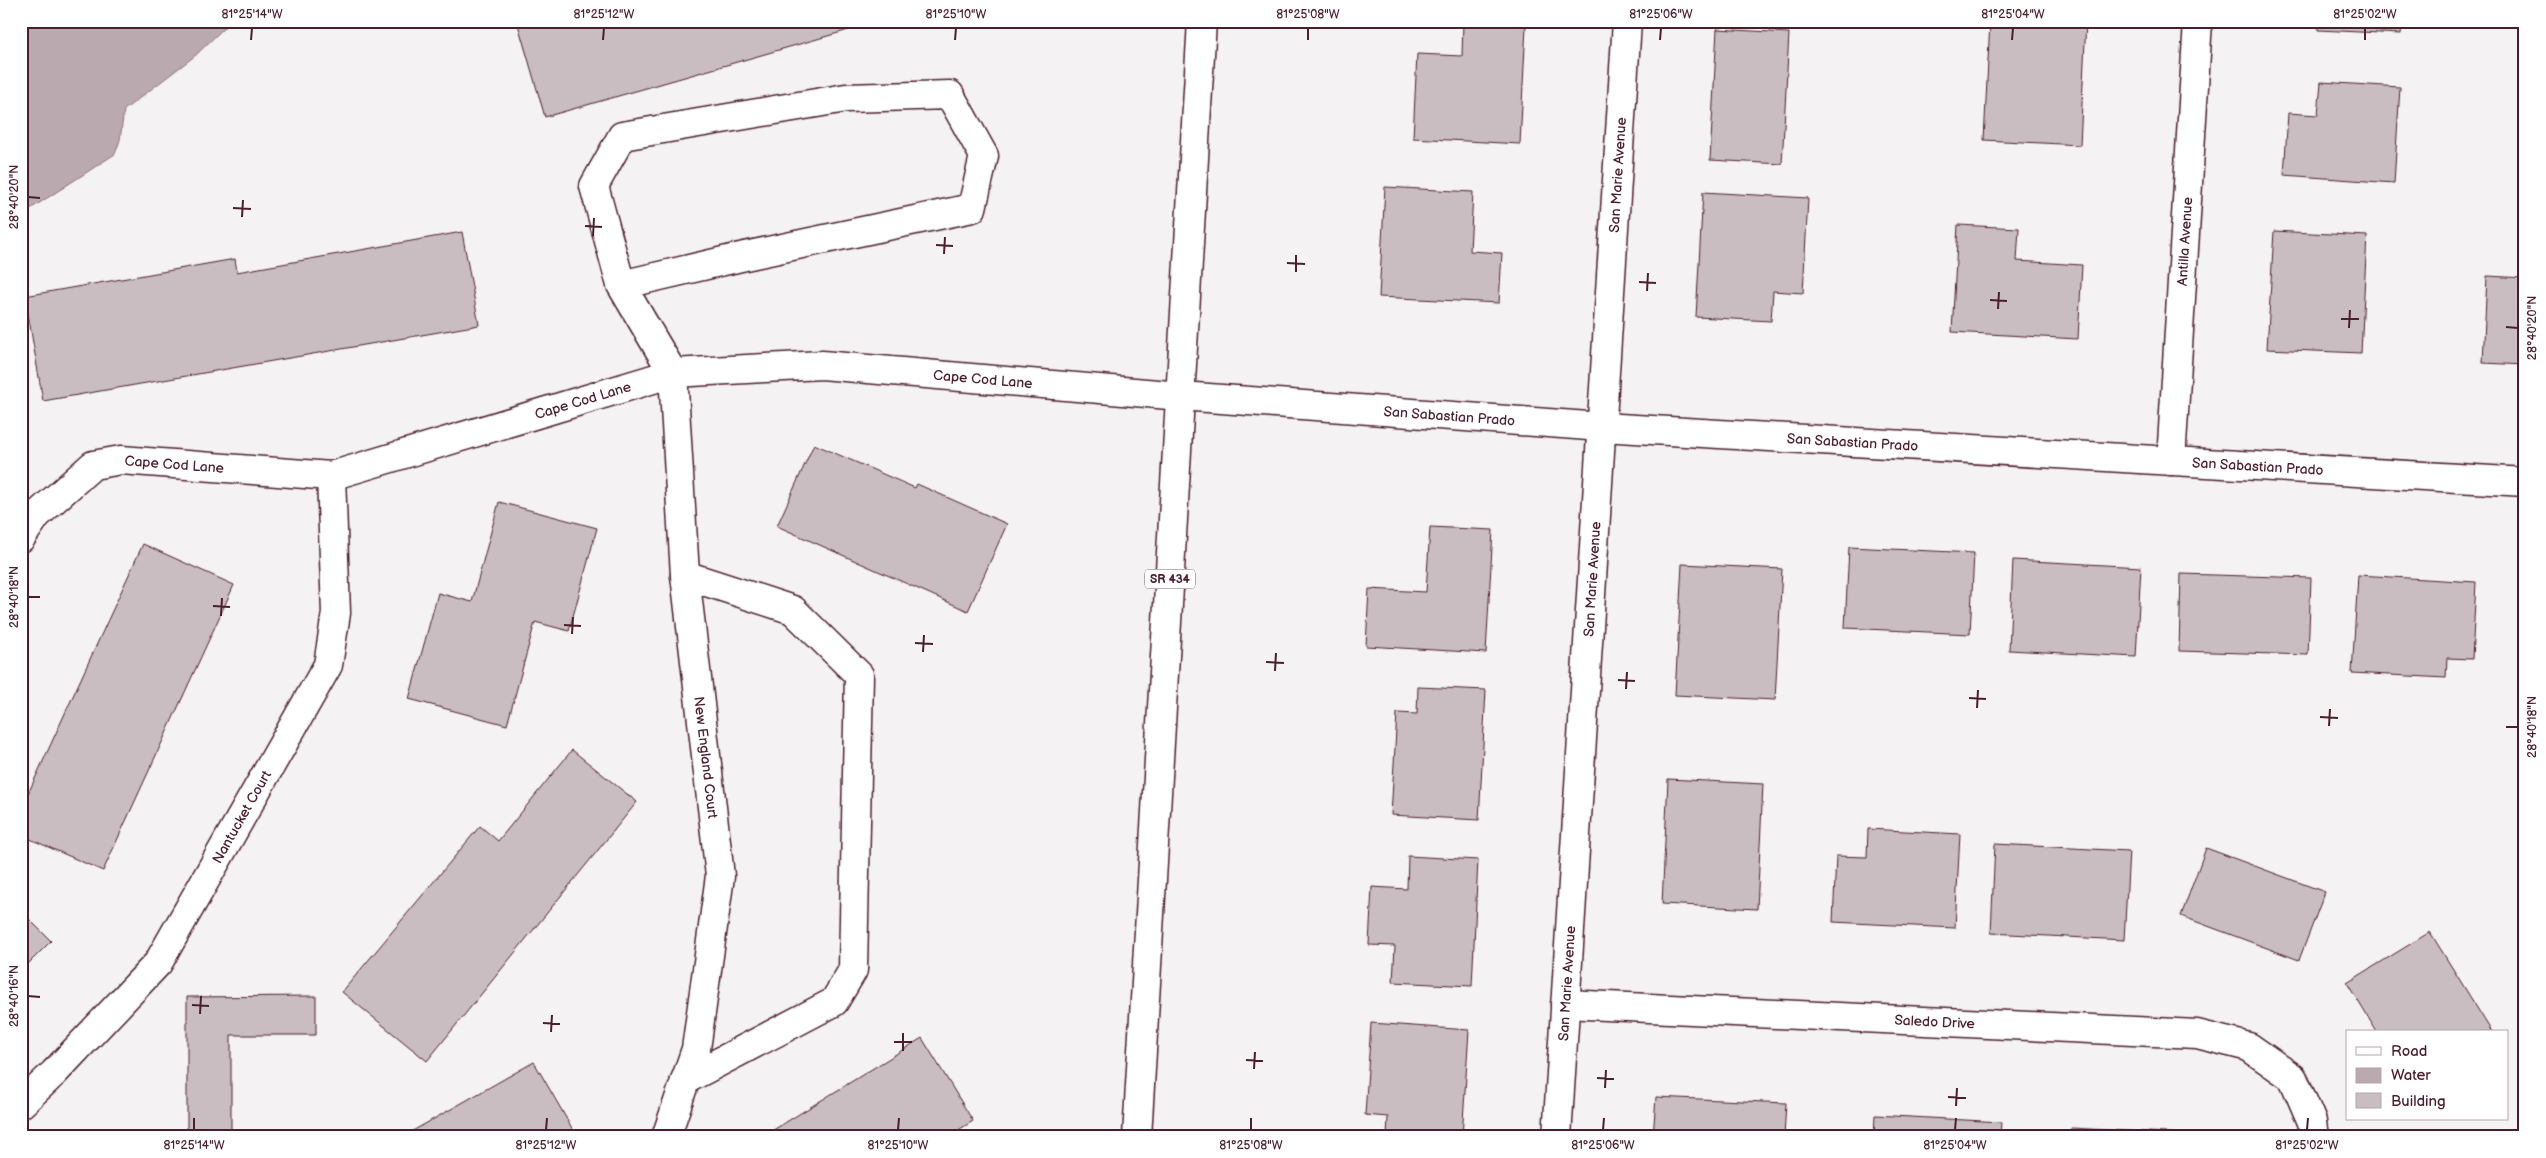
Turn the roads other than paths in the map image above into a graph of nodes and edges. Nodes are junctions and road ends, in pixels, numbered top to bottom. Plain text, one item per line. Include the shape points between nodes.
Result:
1 (1202, 21) edge
2 (1627, 21) edge
3 (2198, 21) edge
4 (621, 285) junction
5 (673, 373) junction
6 (1181, 396) junction
7 (1602, 427) junction
8 (2171, 461) junction
9 (330, 476) junction
10 (2525, 482) edge
11 (21, 538) edge
12 (685, 575) junction
13 (1565, 1004) junction
14 (685, 1080) junction
15 (21, 1104) edge
16 (666, 1137) edge
17 (1136, 1137) edge
18 (1557, 1137) edge
19 (2314, 1137) edge

1 - 6 street, SR 434
2 - 7 street, San Marie Avenue
3 - 8 street, Antilla Avenue
4 - 4 street via 972,208 984,156 950,95 846,98 622,136 594,186
4 - 5 street
5 - 6 street, Cape Cod Lane via 822,365
5 - 9 street, Cape Cod Lane
5 - 12 street, New England Court
6 - 7 street, San Sabastian Prado
6 - 17 street, SR 434
7 - 8 street, San Sabastian Prado
7 - 13 street, San Marie Avenue
8 - 10 street, San Sabastian Prado
9 - 11 street, Cape Cod Lane via 121,460 93,465 38,515
9 - 15 street, Nantucket Court via 336,613 328,665 158,964
12 - 14 street, New England Court via 720,876 696,1049
12 - 14 street via 793,610 859,675 852,970 834,1002
13 - 18 street, San Marie Avenue
13 - 19 street, Saledo Drive via 2197,1034 2249,1047 2293,1078 2312,1122
14 - 16 street, New England Court

